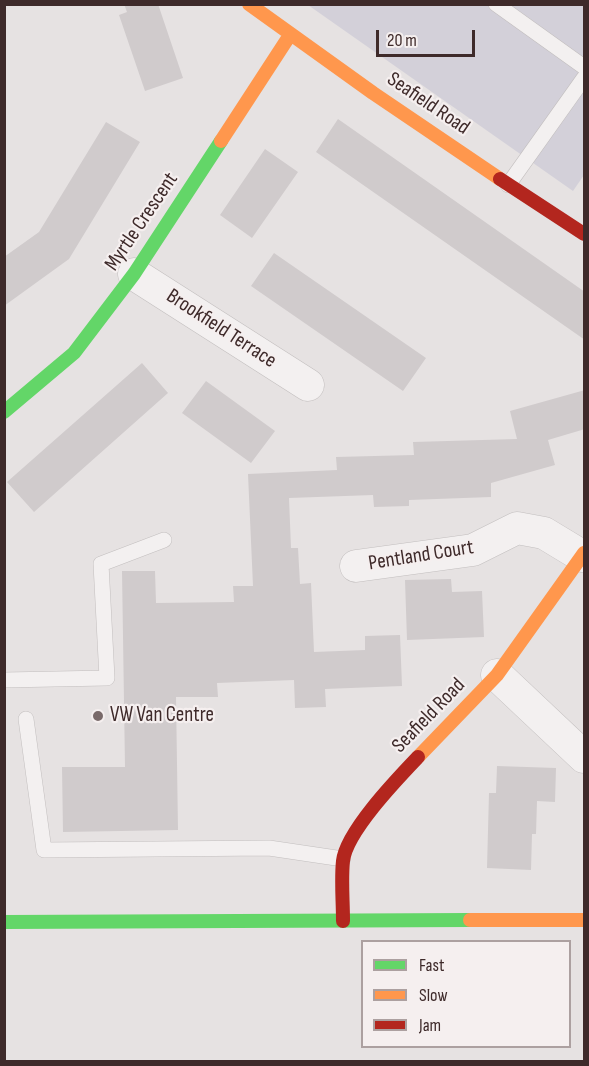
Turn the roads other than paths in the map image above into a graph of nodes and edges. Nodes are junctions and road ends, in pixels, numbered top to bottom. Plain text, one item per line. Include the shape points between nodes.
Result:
1 (249, 4) edge
2 (496, 4) edge
3 (290, 35) junction
4 (585, 67) edge
5 (585, 78) edge
6 (508, 185) junction
7 (585, 234) edge
8 (134, 274) junction
9 (308, 385) dead end
10 (4, 412) edge
11 (164, 540) dead end
12 (583, 555) edge
13 (356, 566) dead end
14 (497, 675) junction
15 (4, 680) edge
16 (26, 719) dead end
17 (585, 757) edge
18 (343, 859) junction
19 (585, 920) edge
20 (343, 921) junction
21 (4, 922) edge

1 - 3 street, Seafield Road
2 - 4 lane
3 - 6 street, Seafield Road
3 - 8 street, Myrtle Crescent
5 - 6 lane
6 - 7 street, Seafield Road
8 - 9 street, Brookfield Terrace
8 - 10 street, Myrtle Crescent via 74,354
11 - 15 lane via 101,564 106,678
12 - 13 street, Pentland Court via 544,533 517,528 473,550
12 - 14 street, Seafield Road
14 - 17 street
14 - 18 street, Seafield Road via 386,792 353,836
16 - 18 lane via 44,850 269,848
18 - 20 street, Seafield Road
19 - 20 street
20 - 21 street

